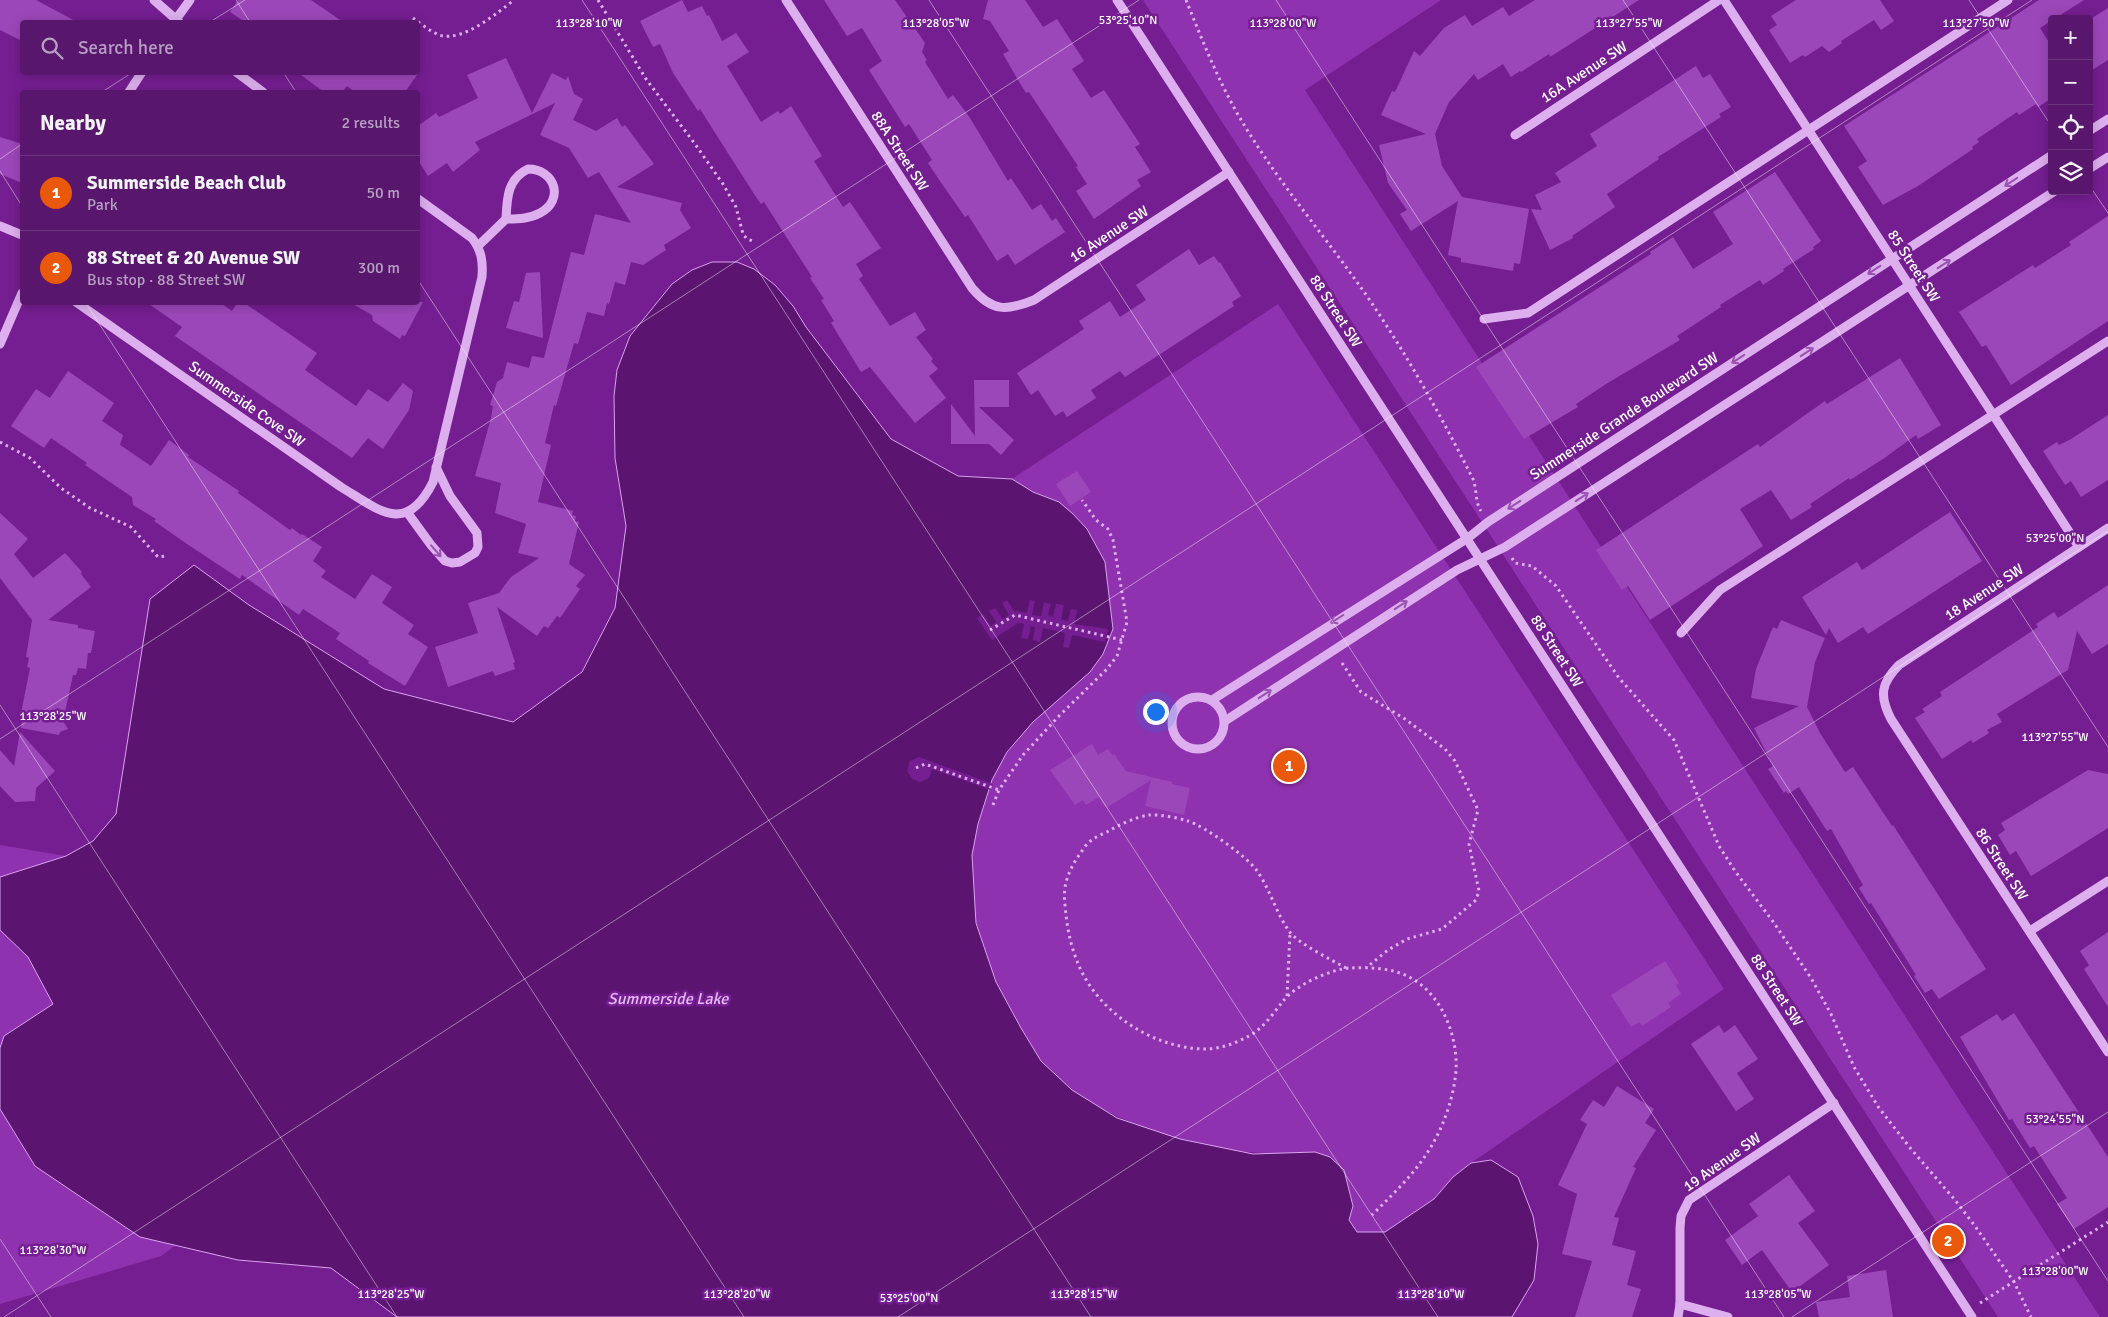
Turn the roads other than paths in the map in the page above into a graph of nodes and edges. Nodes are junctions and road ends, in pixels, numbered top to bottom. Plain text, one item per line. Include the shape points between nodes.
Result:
1 (154, 0) edge
2 (190, 0) edge
3 (786, 0) edge
4 (1117, 0) edge
5 (1719, 0) edge
6 (1724, 0) edge
7 (2008, 0) edge
8 (174, 20) edge
9 (177, 20) edge
10 (140, 75) edge
11 (240, 75) edge
12 (130, 90) edge
13 (260, 90) edge
14 (2108, 119) edge
15 (2093, 128) edge
16 (1809, 130) junction
17 (1514, 135) dead end
18 (2108, 157) edge
19 (2048, 158) edge
20 (2093, 166) edge
21 (1229, 172) junction
22 (2049, 195) edge
23 (420, 200) edge
24 (506, 219) junction
25 (0, 226) edge
26 (20, 234) edge
27 (478, 246) junction
28 (1892, 258) junction
29 (1910, 286) junction
30 (20, 298) edge
31 (80, 305) edge
32 (1000, 308) joint
33 (1484, 319) dead end
34 (2108, 341) edge
35 (0, 344) edge
36 (1994, 415) junction
37 (436, 467) junction
38 (407, 512) junction
39 (2108, 528) edge
40 (1468, 538) junction
41 (2079, 547) junction
42 (1481, 558) junction
43 (1681, 633) dead end
44 (1884, 687) joint
45 (1212, 700) junction
46 (1225, 722) junction
47 (2108, 881) edge
48 (2030, 932) junction
49 (2108, 1052) edge
50 (1834, 1103) junction
51 (1680, 1304) junction
52 (1970, 1314) edge
53 (1678, 1317) edge
54 (1728, 1317) edge

1 - 8 street
2 - 9 street
3 - 32 street, 88A Street SW via 972,288 988,304
4 - 21 street, 88 Street SW
5 - 17 street, 16A Avenue SW
6 - 16 street, 85 Street SW
7 - 16 street
10 - 12 street
11 - 13 street
14 - 15 street
16 - 28 street, 85 Street SW
16 - 33 street via 1528,312
18 - 20 street
19 -> 28 street, Summerside Grande Boulevard SW
21 - 32 street, 16 Avenue SW via 1034,300 1020,306
21 - 40 street, 88 Street SW
29 -> 22 street
23 - 27 street via 463,231
24 - 24 street via 533,217 550,206 553,185 543,172 528,169 514,178 508,191
24 - 27 street
25 - 26 street
27 - 37 street via 483,262 482,277
28 - 29 street, 85 Street SW
28 -> 40 street, Summerside Grande Boulevard SW
29 - 36 street, 85 Street SW
42 -> 29 street via 1505,547
30 - 35 street
31 - 38 street, Summerside Cove SW via 341,487 389,514
34 - 36 street
36 - 41 street, 85 Street SW
36 - 43 street via 1720,590
37 - 38 street via 426,496
38 -> 37 street via 445,561 460,562 475,553 477,533 450,496
39 - 41 street, 18 Avenue SW
40 - 42 street, 88 Street SW
40 -> 45 street, Summerside Grande Boulevard SW
41 - 44 street, 18 Avenue SW via 1899,665
46 -> 42 street via 1457,570
42 - 50 street, 88 Street SW
44 - 48 street, 86 Street SW via 1885,707 1891,719
45 - 46 street via 1223,713
45 - 46 street via 1195,696 1180,704 1172,719 1175,736 1188,747 1206,748 1220,738
47 - 48 street
48 - 49 street, 86 Street SW
50 - 51 street, 19 Avenue SW via 1689,1200 1681,1216
50 - 52 street, 88 Street SW
51 - 53 street, 19 Avenue SW
51 - 54 street

